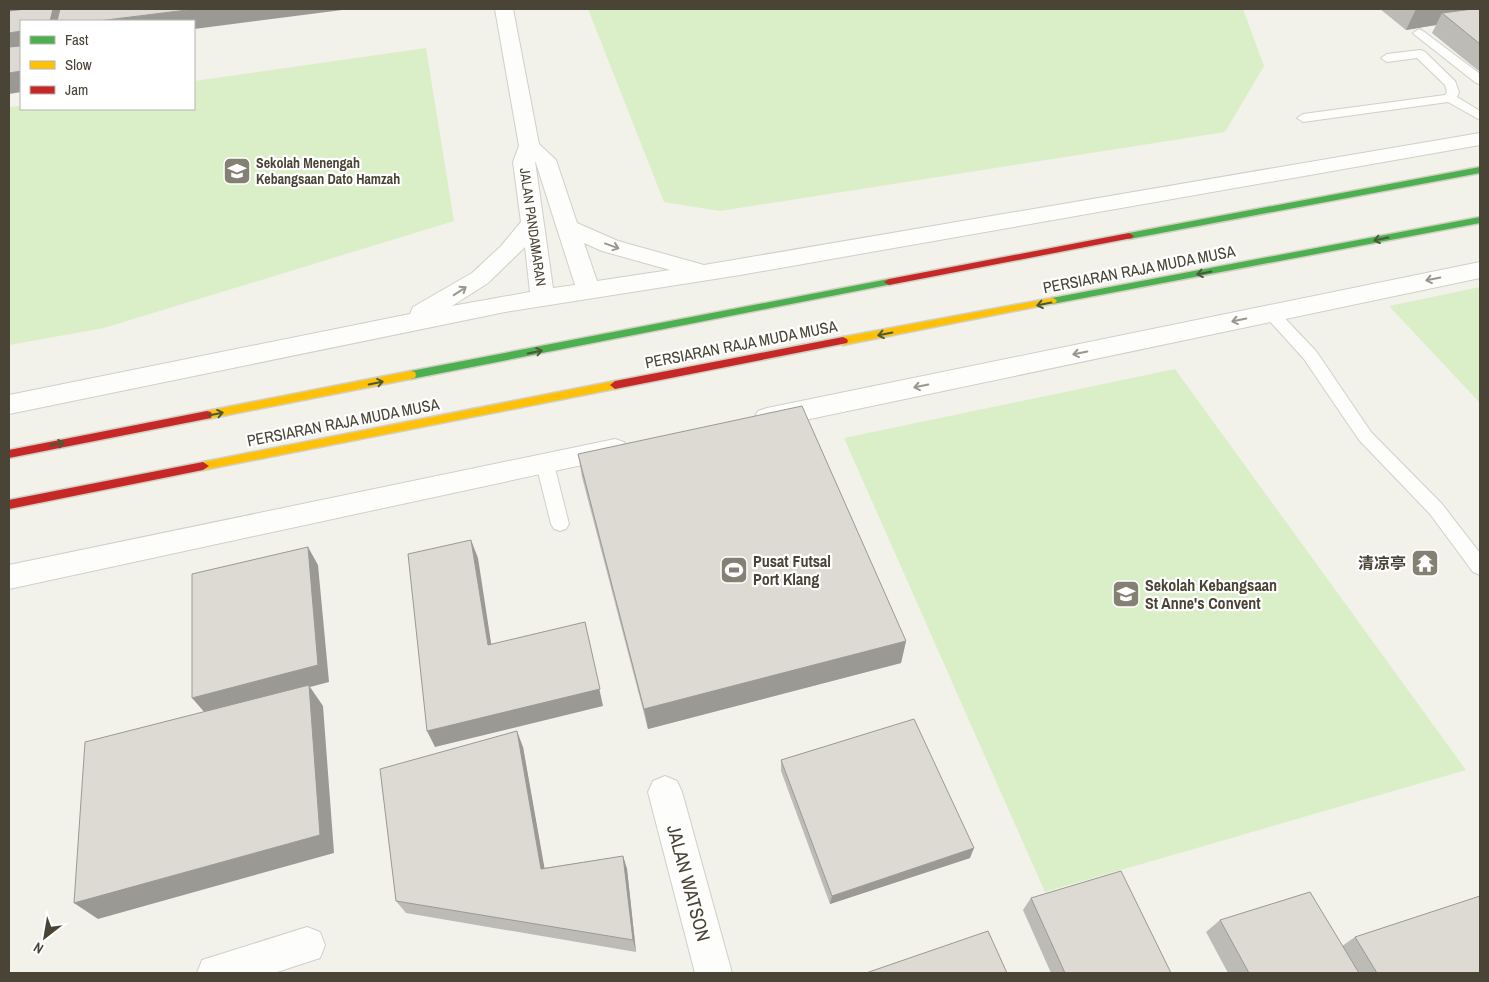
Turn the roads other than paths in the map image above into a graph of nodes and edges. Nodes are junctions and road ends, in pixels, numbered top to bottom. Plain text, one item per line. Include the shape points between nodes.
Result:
1 (504, 9) edge
2 (1437, 30) dead end
3 (1387, 58) dead end
4 (1480, 80) edge
5 (1450, 98) junction
6 (1480, 116) edge
7 (1303, 118) dead end
8 (1480, 138) edge
9 (529, 146) junction
10 (1480, 170) edge
11 (1480, 220) edge
12 (533, 223) junction
13 (567, 227) junction
14 (1480, 270) edge
15 (705, 273) junction
16 (588, 290) junction
17 (543, 298) junction
18 (1270, 313) junction
19 (403, 324) junction
20 (9, 405) edge
21 (746, 422) edge
22 (640, 444) edge
23 (9, 454) edge
24 (545, 464) junction
25 (9, 505) edge
26 (560, 524) dead end
27 (1480, 567) edge
28 (9, 577) edge
29 (665, 792) dead end
30 (306, 945) dead end
31 (215, 973) edge
32 (714, 973) edge

1 - 9 street, JALAN PANDAMARAN
2 - 4 lane via 1419,33
3 - 5 lane via 1420,54 1451,84 1454,92
5 - 6 lane
5 - 7 lane
8 - 15 street
9 - 12 street, JALAN PANDAMARAN via 524,162
9 - 13 street via 546,160
23 -> 10 main road, PERSIARAN RAJA MUDA MUSA
11 -> 25 main road, PERSIARAN RAJA MUDA MUSA via 587,390
12 - 17 street, JALAN PANDAMARAN
19 -> 12 street via 480,278
13 -> 15 street via 610,246
13 - 16 street
14 -> 18 street
15 - 16 street
16 - 17 street
17 - 19 street
18 -> 21 street
18 - 27 lane via 1310,355 1365,436 1436,508
19 - 20 street
22 - 24 street
24 - 26 lane
24 - 28 street
29 - 32 street, JALAN WATSON
30 - 31 street

